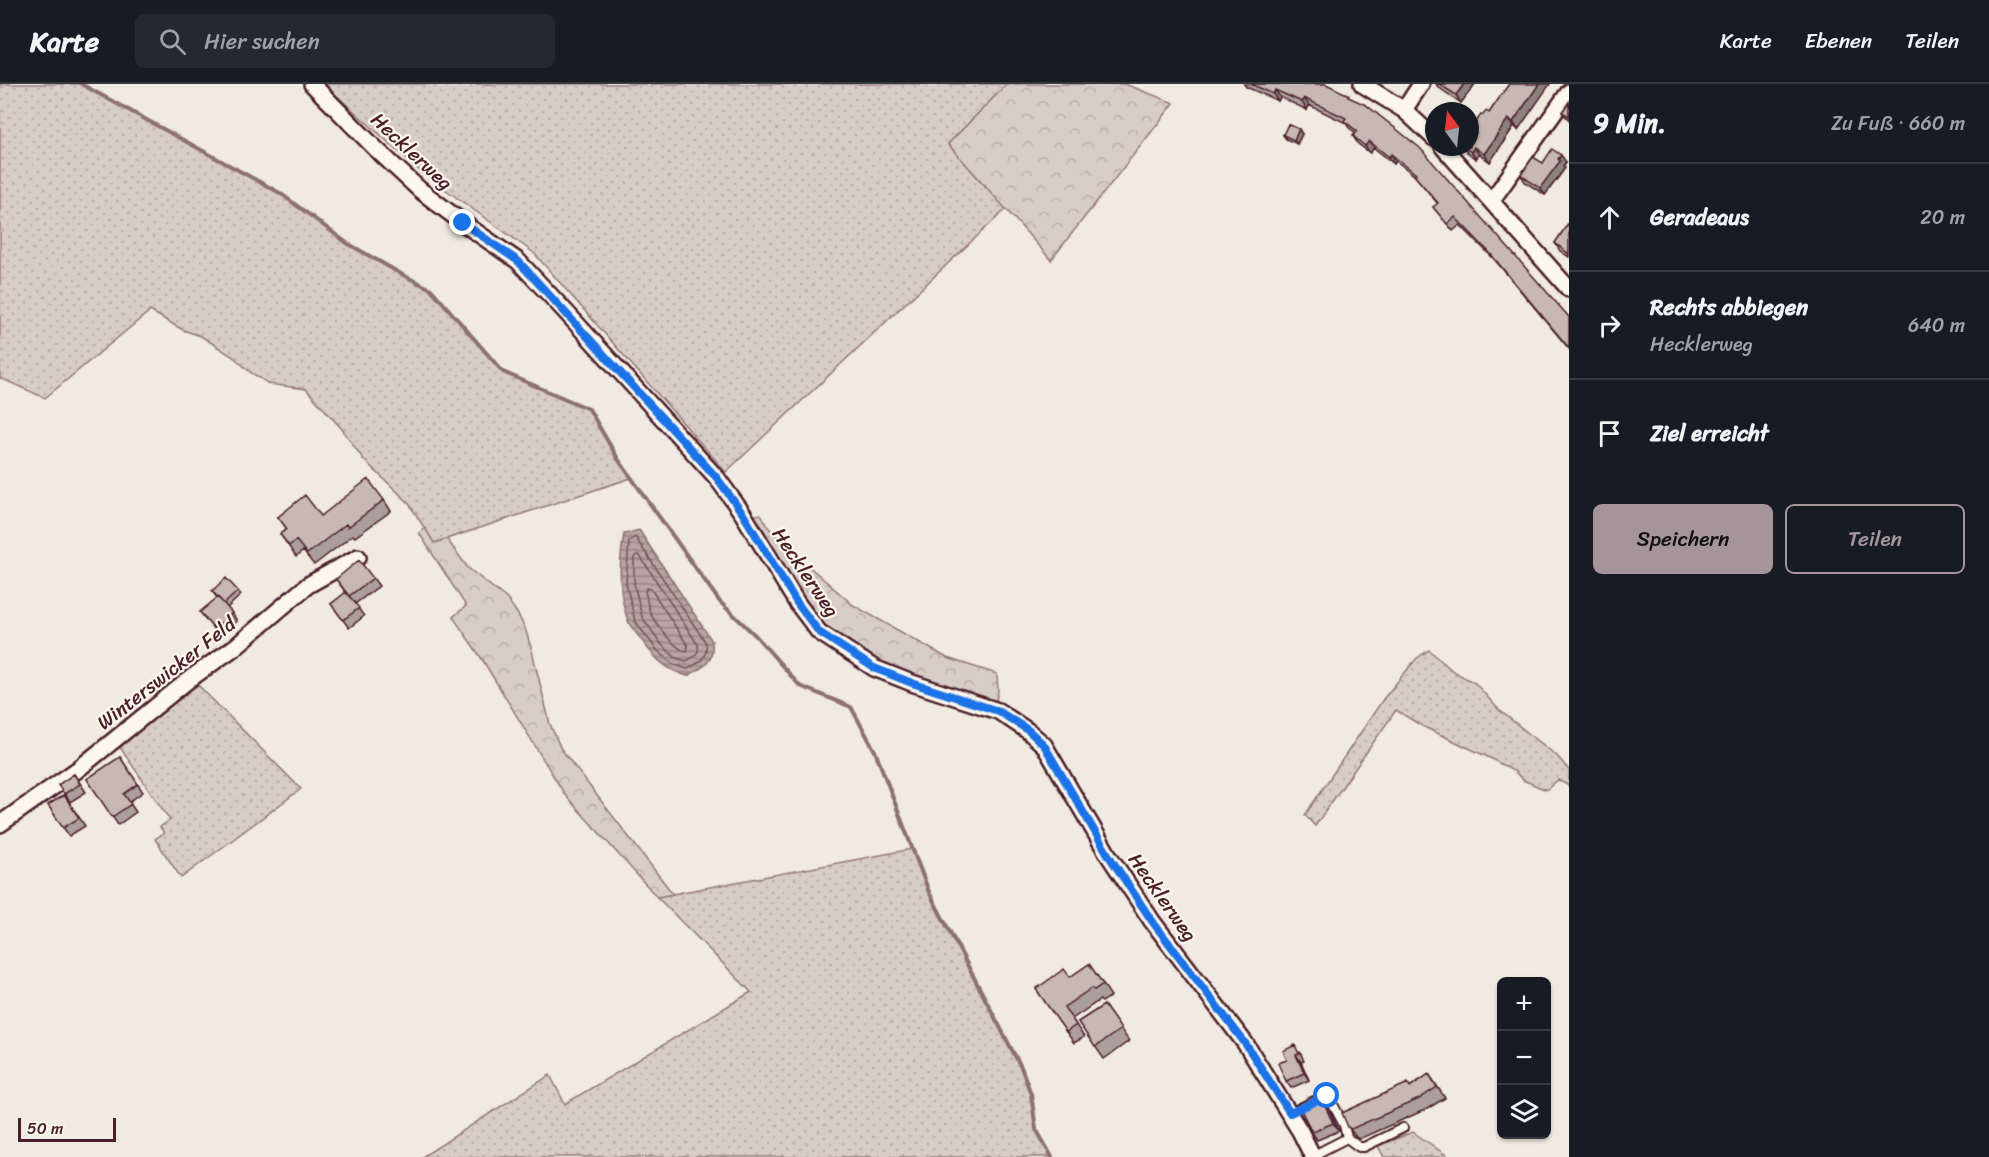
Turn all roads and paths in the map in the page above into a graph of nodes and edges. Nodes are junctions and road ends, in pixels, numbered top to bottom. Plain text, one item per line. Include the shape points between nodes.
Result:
1 (312, 84) edge
2 (1362, 84) edge
3 (1421, 84) edge
4 (1569, 92) edge
5 (1404, 110) junction
6 (1425, 130) edge
7 (1451, 156) edge
8 (1492, 200) junction
9 (1569, 289) edge
10 (358, 556) dead end
11 (0, 824) edge
12 (1290, 1113) junction
13 (1403, 1128) dead end
14 (1347, 1138) junction
15 (1313, 1156) edge

1 - 12 street, Hecklerweg via 420,190 518,261 565,311 717,478 819,632 874,668 998,711 1044,745 1152,921 1245,1043
2 - 5 street
3 - 5 street
4 - 8 street
5 - 6 street
7 - 8 street
8 - 9 street
10 - 11 street, Winterswicker Feld via 308,585 77,770
12 - 14 lane via 1329,1097
12 - 15 street, Hecklerweg
13 - 14 lane via 1364,1147
14 - 15 lane

